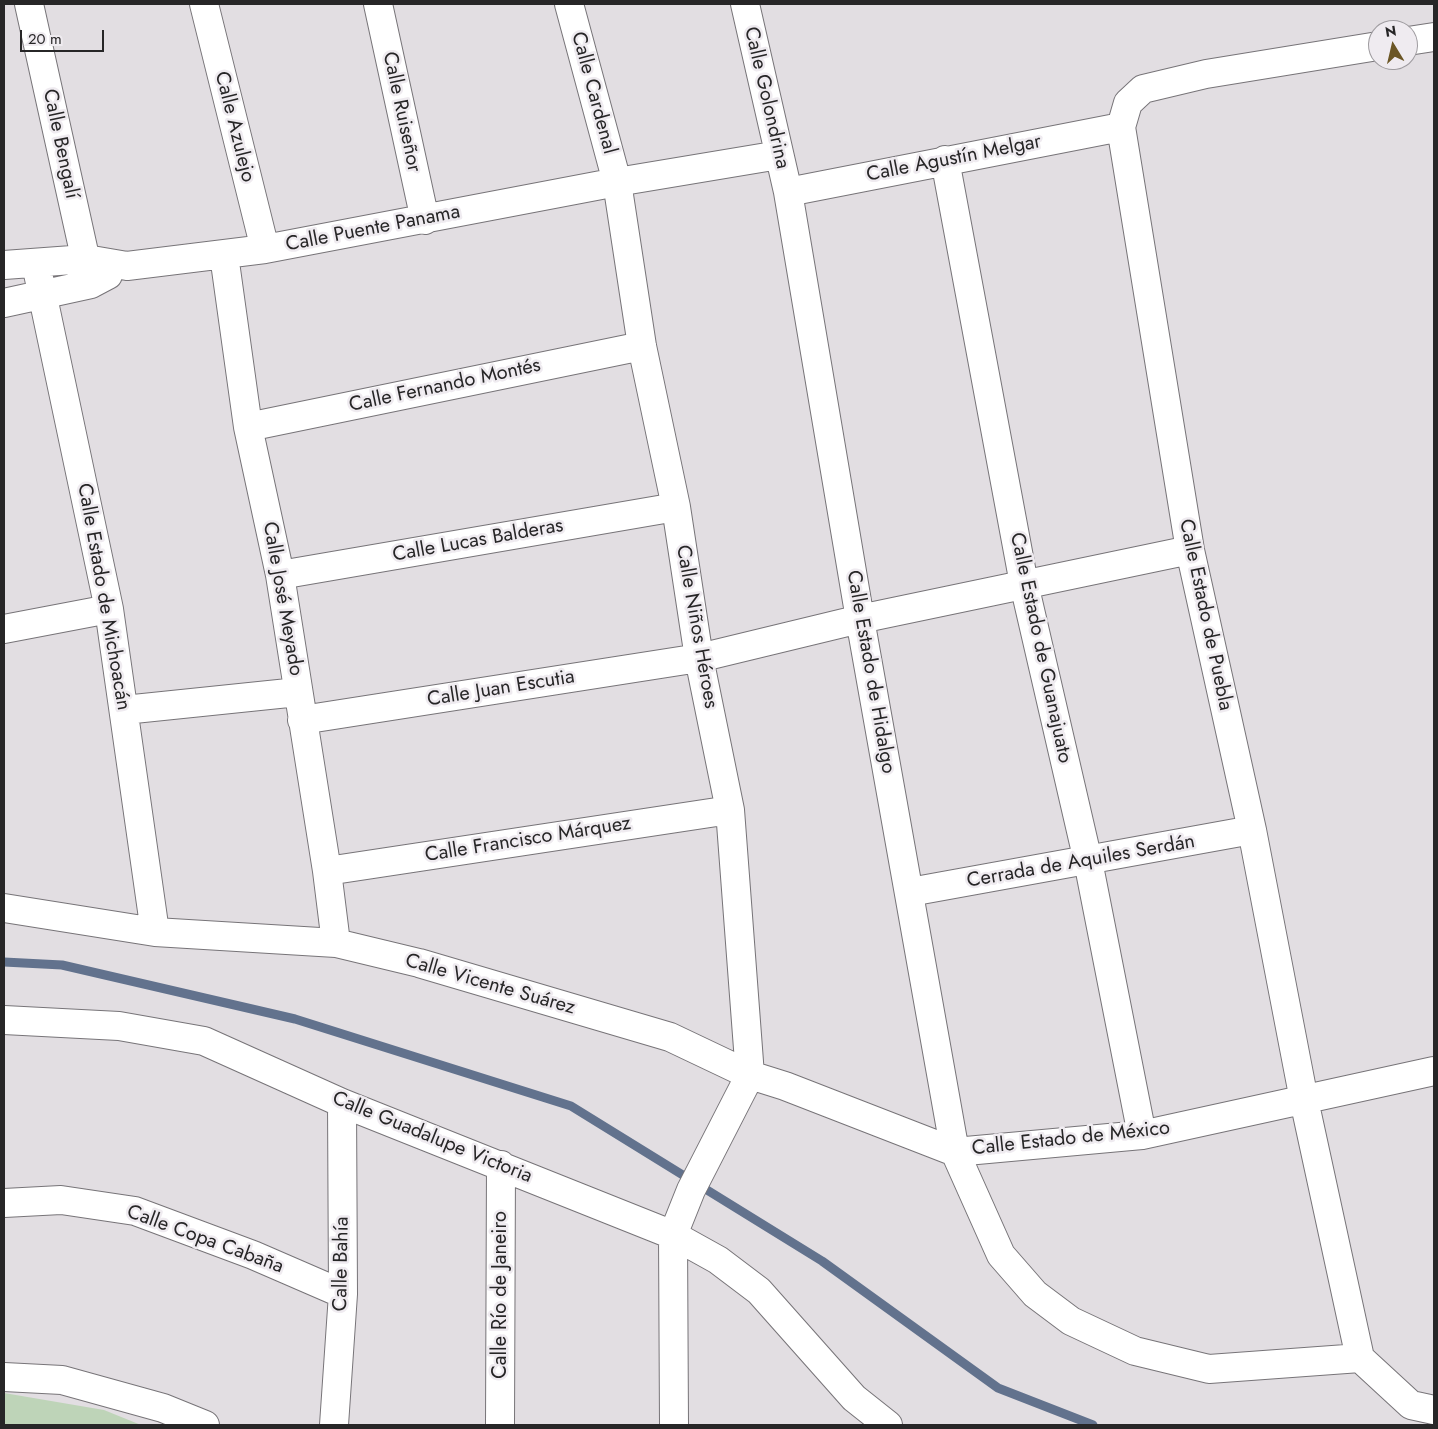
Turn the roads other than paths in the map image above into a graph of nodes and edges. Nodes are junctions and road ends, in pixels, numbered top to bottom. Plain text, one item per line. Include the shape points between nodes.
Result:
1 (29, 4) edge
2 (204, 4) edge
3 (378, 4) edge
4 (569, 4) edge
5 (745, 4) edge
6 (1434, 37) edge
7 (1418, 39) edge
8 (1368, 48) edge
9 (1121, 127) junction
10 (778, 155) junction
11 (945, 160) junction
12 (617, 182) junction
13 (788, 192) junction
14 (424, 220) junction
15 (265, 249) junction
16 (224, 255) junction
17 (36, 264) junction
18 (4, 265) edge
19 (88, 272) junction
20 (42, 296) junction
21 (4, 303) edge
22 (642, 346) junction
23 (248, 426) junction
24 (676, 507) junction
25 (1190, 550) junction
26 (280, 575) junction
27 (1024, 584) junction
28 (109, 609) junction
29 (860, 619) junction
30 (4, 629) edge
31 (699, 658) junction
32 (298, 692) junction
33 (124, 710) junction
34 (302, 720) junction
35 (730, 810) junction
36 (1252, 830) junction
37 (1088, 861) junction
38 (327, 871) junction
39 (910, 892) junction
40 (4, 908) edge
41 (155, 932) junction
42 (336, 943) junction
43 (4, 1020) edge
44 (1434, 1071) edge
45 (750, 1075) junction
46 (1304, 1100) junction
47 (342, 1103) junction
48 (1142, 1135) junction
49 (955, 1152) junction
50 (501, 1165) junction
51 (4, 1203) edge
52 (673, 1234) junction
53 (343, 1294) junction
54 (1360, 1358) junction
55 (4, 1377) edge
56 (1434, 1410) edge
57 (206, 1425) edge
58 (334, 1425) edge
59 (500, 1425) edge
60 (674, 1425) edge
61 (888, 1425) edge

1 - 19 street, Calle Bengalí
2 - 15 street, Calle Azulejo
3 - 14 street, Calle Ruiseñor
4 - 12 street, Calle Cardenal
5 - 10 street, Calle Golondrina
6 - 7 street
8 - 9 street via 1206,74 1144,89 1128,103
9 - 11 street, Calle Agustín Melgar
9 - 25 street, Calle Estado de Puebla
10 - 12 street
10 - 13 street, Calle Golondrina
11 - 13 street, Calle Agustín Melgar
11 - 27 street, Calle Estado de Guanajuato
12 - 14 street, Calle Puente Panama
12 - 22 street, Calle Niños Héroes
13 - 29 street, Calle Estado de Hidalgo
14 - 15 street, Calle Puente Panama
15 - 16 street, Calle Puente Panama
16 - 19 street, Calle Puente Panama
16 - 23 street, Calle José Meyado
17 - 18 street, Calle Puente Panama
17 - 19 street, Calle Puente Panama
17 - 20 street, Calle Estado de Michoacán
19 - 20 street, Calle Puente Panama
20 - 21 street, Calle Puente Panama
20 - 28 street, Calle Estado de Michoacán
22 - 23 street, Calle Fernando Montés
22 - 24 street, Calle Niños Héroes
23 - 26 street, Calle José Meyado
24 - 26 street, Calle Lucas Balderas
24 - 31 street, Calle Niños Héroes
25 - 27 street, Calle Juan Escutia
25 - 36 street, Calle Estado de Puebla
26 - 32 street, Calle José Meyado
27 - 29 street, Calle Juan Escutia
27 - 37 street, Calle Estado de Guanajuato
28 - 30 street
28 - 33 street, Calle Estado de Michoacán
29 - 31 street, Calle Juan Escutia
29 - 39 street, Calle Estado de Hidalgo
31 - 34 street, Calle Juan Escutia
31 - 35 street, Calle Niños Héroes
32 - 33 street
32 - 34 street, Calle José Meyado
33 - 41 street, Calle Estado de Michoacán
34 - 38 street, Calle José Meyado
35 - 38 street, Calle Francisco Márquez
35 - 45 street, Calle Niños Héroes
36 - 37 street, Cerrada de Aquiles Serdán
36 - 46 street, Calle Estado de Puebla
37 - 39 street, Cerrada de Aquiles Serdán
37 - 48 street, Calle Estado de Guanajuato
38 - 42 street, Calle José Meyado
39 - 49 street, Calle Estado de Hidalgo
40 - 41 street, Calle Vicente Suárez
41 - 42 street, Calle Vicente Suárez
42 - 45 street, Calle Vicente Suárez via 670,1037
43 - 47 street, Calle Guadalupe Victoria via 120,1026 204,1041
44 - 46 street, Calle Estado de México
45 - 49 street, Calle Vicente Suárez
45 - 52 street via 691,1190
46 - 48 street, Calle Estado de México
46 - 54 street, Calle Estado de Puebla
47 - 50 street, Calle Guadalupe Victoria
47 - 53 street, Calle Bahía
48 - 49 street, Calle Estado de México
49 - 54 street, Calle Estado de Hidalgo via 1001,1255 1035,1294 1071,1322 1135,1351 1209,1369
50 - 52 street, Calle Guadalupe Victoria
50 - 59 street, Calle Río de Janeiro
51 - 53 street, Calle Copa Cabaña via 61,1200 135,1211 253,1255
52 - 60 street
52 - 61 street, Calle Guadalupe Victoria via 718,1260 759,1291 854,1398
53 - 58 street, Calle Bahía
54 - 56 street via 1411,1405
55 - 57 street via 62,1380 163,1408

